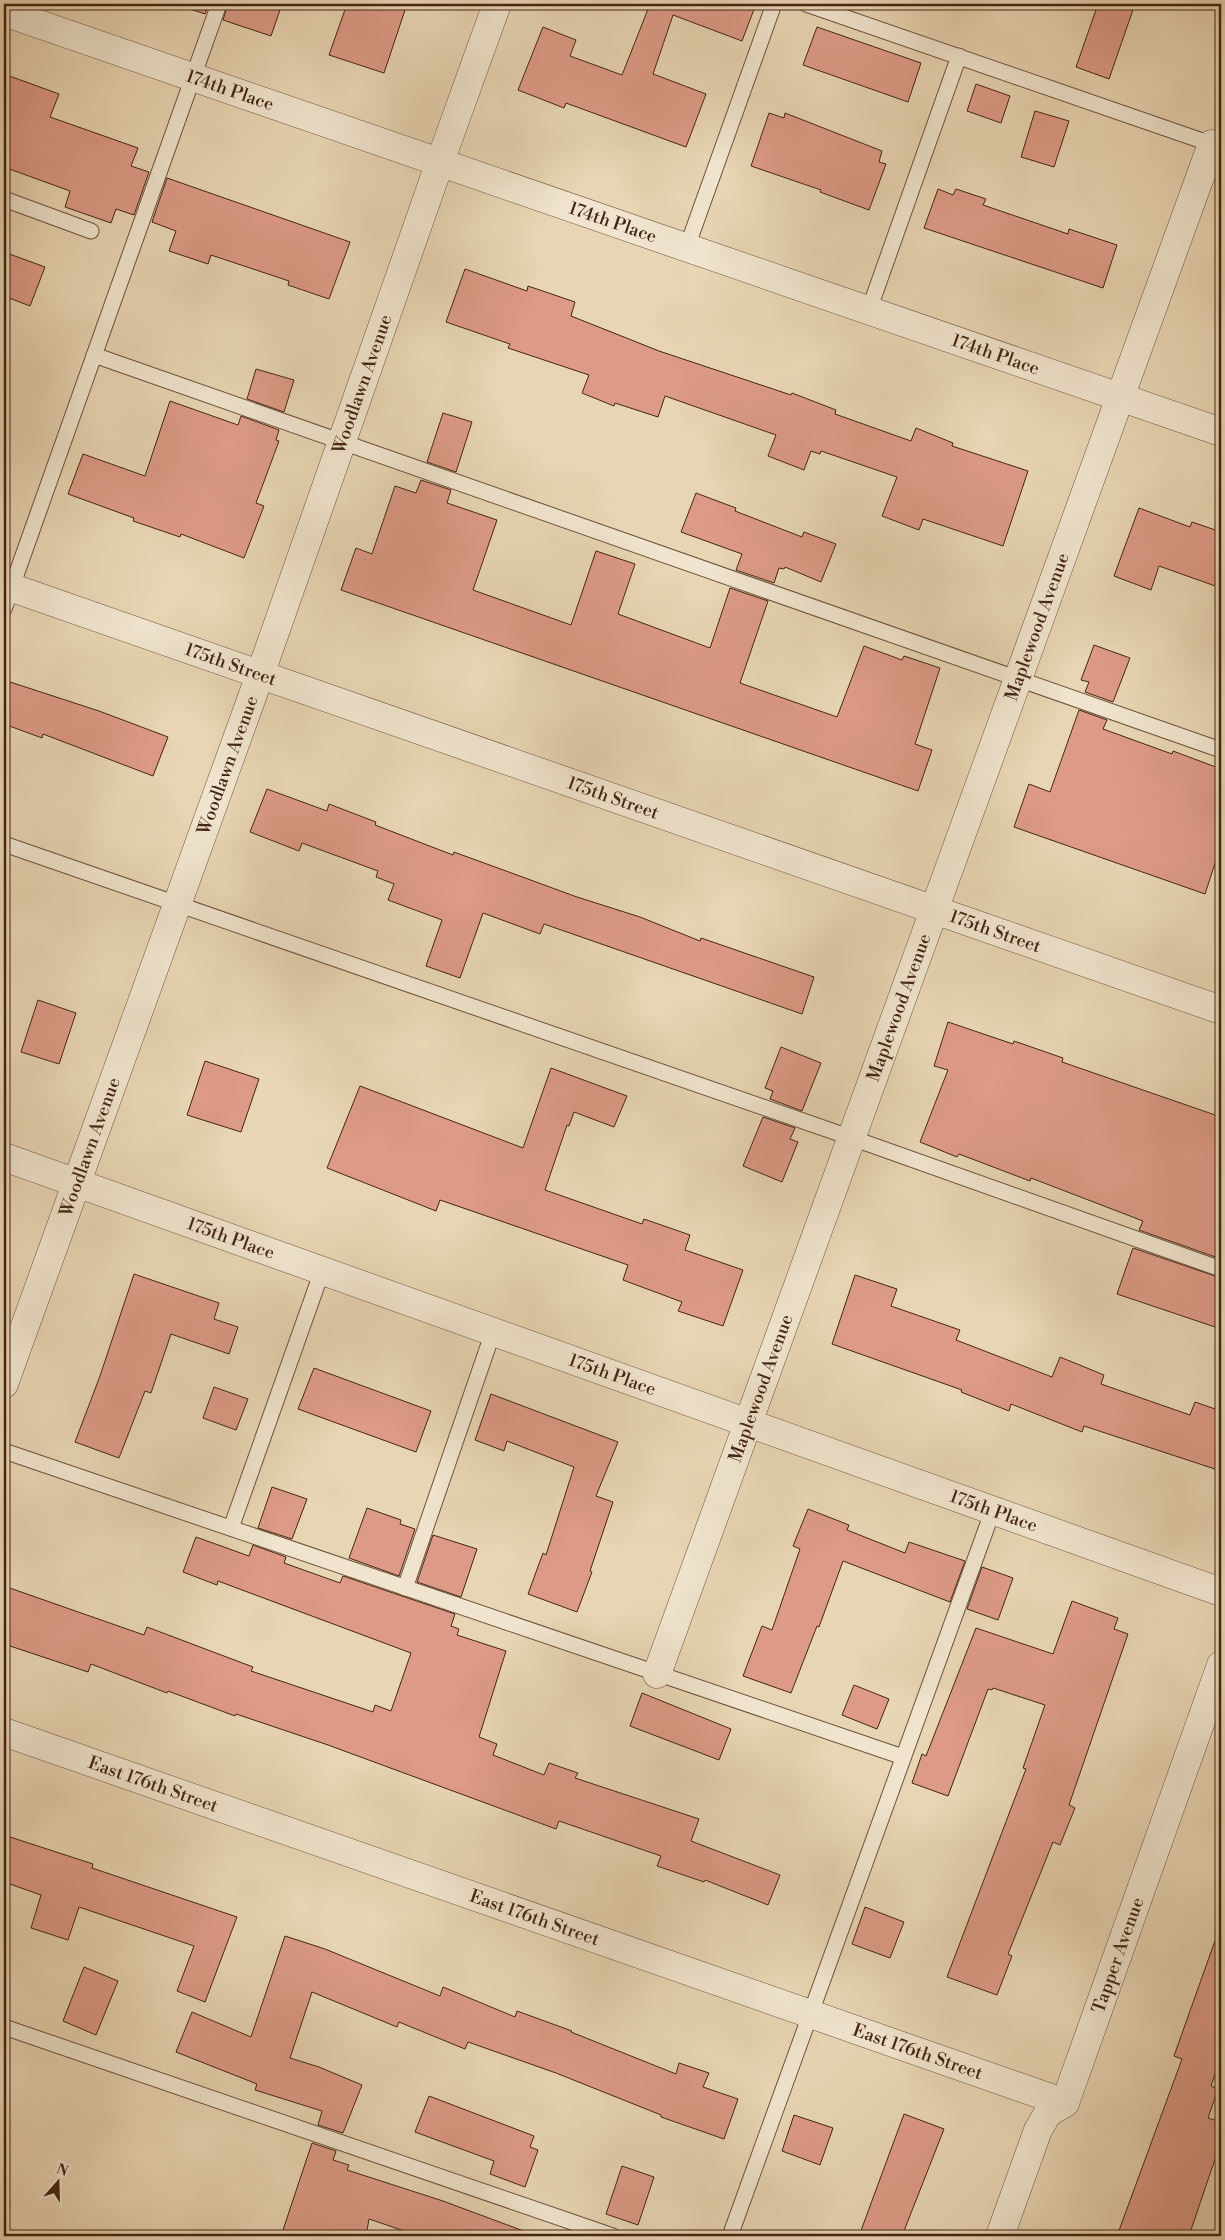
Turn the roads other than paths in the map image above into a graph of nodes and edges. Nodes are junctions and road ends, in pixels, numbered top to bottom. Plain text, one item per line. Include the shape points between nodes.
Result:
1 (219, 4) edge
2 (497, 4) edge
3 (774, 4) edge
4 (806, 4) edge
5 (4, 12) edge
6 (958, 56) junction
7 (193, 77) junction
8 (1217, 146) edge
9 (440, 162) junction
10 (4, 199) edge
11 (91, 231) dead end
12 (687, 247) junction
13 (869, 310) junction
14 (94, 355) junction
15 (1120, 397) junction
16 (1221, 432) edge
17 (341, 442) junction
18 (6, 594) edge
19 (260, 675) junction
20 (1018, 680) junction
21 (1221, 750) edge
22 (4, 844) edge
23 (177, 903) junction
24 (934, 910) junction
25 (1221, 1010) edge
26 (852, 1138) junction
27 (4, 1157) edge
28 (75, 1182) junction
29 (1221, 1269) edge
30 (322, 1270) junction
31 (493, 1332) junction
32 (4, 1384) edge
33 (748, 1424) junction
34 (4, 1451) edge
35 (992, 1510) junction
36 (231, 1528) junction
37 (405, 1588) junction
38 (1221, 1592) edge
39 (1221, 1665) edge
40 (657, 1674) junction
41 (4, 1732) edge
42 (903, 1757) junction
43 (810, 2014) junction
44 (4, 2027) edge
45 (1065, 2103) junction
46 (612, 2236) edge
47 (730, 2236) edge
48 (1000, 2236) edge

1 - 7 lane
2 - 9 street, Woodlawn Avenue
3 - 12 lane
4 - 6 lane
5 - 7 street, 174th Place
6 - 8 lane
6 - 13 lane
7 - 9 street, 174th Place
7 - 14 lane
8 - 15 street, Maplewood Avenue
9 - 12 street, 174th Place
9 - 17 street, Woodlawn Avenue
10 - 11 lane
12 - 13 street, 174th Place
13 - 15 street, 174th Place
14 - 17 lane
14 - 18 lane
15 - 16 street, 174th Place
15 - 20 street, Maplewood Avenue
17 - 19 street, Woodlawn Avenue
17 - 20 lane
18 - 19 street, 175th Street
19 - 23 street, Woodlawn Avenue
19 - 24 street, 175th Street
20 - 21 lane
20 - 24 street, Maplewood Avenue
22 - 23 lane
23 - 26 lane
23 - 28 street, Woodlawn Avenue
24 - 25 street, 175th Street
24 - 26 street, Maplewood Avenue
26 - 29 lane
26 - 33 street, Maplewood Avenue
27 - 28 street, 175th Place
28 - 30 street, 175th Place
28 - 32 street, Woodlawn Avenue
30 - 31 street, 175th Place
30 - 36 lane
31 - 33 street, 175th Place
31 - 37 lane
33 - 35 street, 175th Place
33 - 40 street, Maplewood Avenue
34 - 36 lane
35 - 38 street, 175th Place
35 - 42 lane
36 - 37 lane
37 - 40 lane
39 - 45 street, Tapper Avenue
40 - 42 lane
41 - 43 street, East 176th Street
42 - 43 lane
43 - 45 street, East 176th Street
43 - 47 lane
44 - 46 lane
45 - 48 street via 1048,2113 1038,2130

